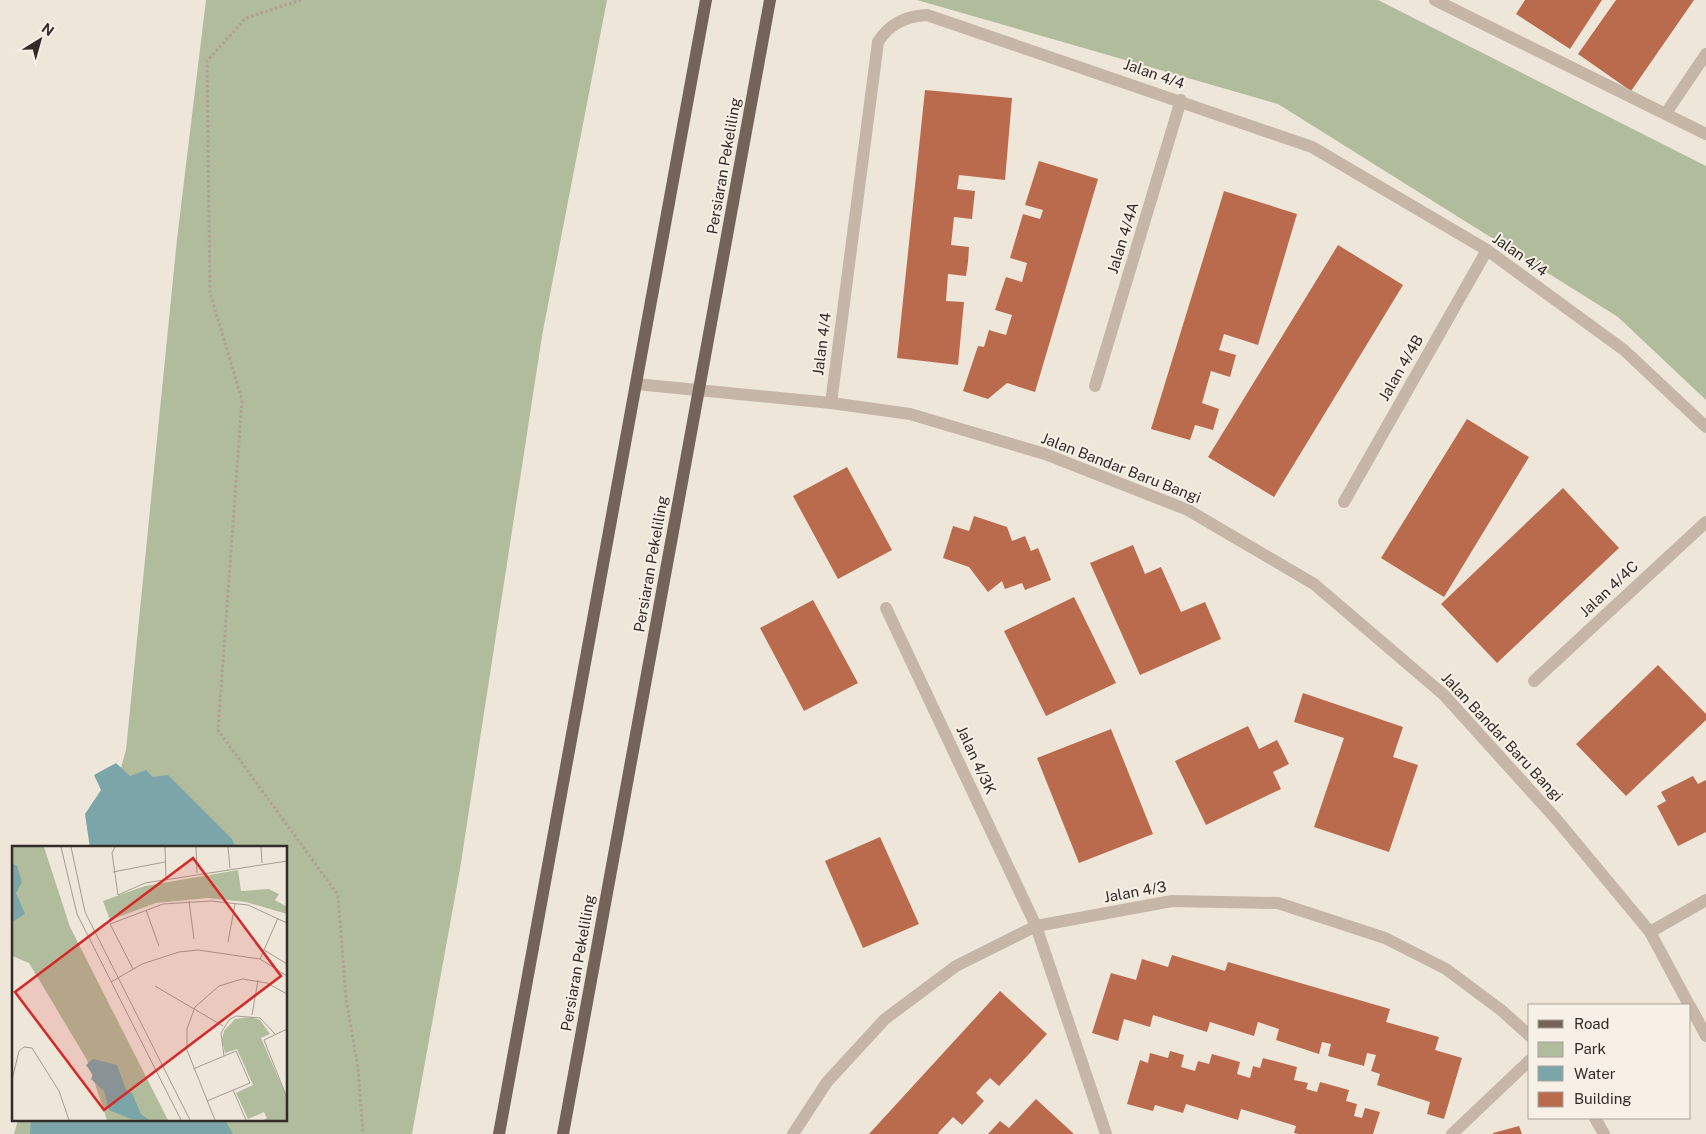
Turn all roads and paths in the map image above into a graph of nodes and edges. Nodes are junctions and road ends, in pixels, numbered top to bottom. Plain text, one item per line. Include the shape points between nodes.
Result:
1 (301, 0) edge
2 (706, 0) edge
3 (770, 0) edge
4 (1435, 0) edge
5 (1449, 3) edge
6 (1706, 54) edge
7 (1181, 100) junction
8 (1666, 113) junction
9 (1706, 134) edge
10 (1486, 250) junction
11 (636, 384) junction
12 (1095, 386) dead end
13 (700, 389) junction
14 (831, 403) junction
15 (1706, 427) edge
16 (1344, 502) dead end
17 (1706, 522) edge
18 (886, 608) dead end
19 (1534, 681) dead end
20 (1706, 900) edge
21 (1036, 926) junction
22 (1650, 932) junction
23 (1689, 1004) edge
24 (1691, 1008) edge
25 (1528, 1034) edge
26 (1706, 1036) edge
27 (1528, 1062) edge
28 (1596, 1119) edge
29 (363, 1134) edge
30 (499, 1134) edge
31 (563, 1134) edge
32 (792, 1134) edge
33 (1106, 1134) edge
34 (1452, 1134) edge
35 (1604, 1134) edge

1 - 29 path via 246,18 208,61 210,293 242,400 218,730 338,896 346,999 358,1068
2 - 11 main road
3 - 13 main road, Persiaran Pekeliling
4 - 5 street
5 - 8 street
6 - 8 street
7 - 10 street, Jalan 4/4 via 1312,147
7 - 12 street, Jalan 4/4A
7 - 14 street, Jalan 4/4 via 927,15 912,15 886,30 878,42
8 - 9 street
10 - 15 street, Jalan 4/4 via 1624,350
10 - 16 street, Jalan 4/4B
11 - 13 street, Jalan Bandar Baru Bangi
11 - 30 main road
13 - 14 street, Jalan Bandar Baru Bangi
13 - 31 main road, Persiaran Pekeliling
14 - 22 street, Jalan Bandar Baru Bangi via 910,414 1045,454 1188,510 1314,584 1444,695 1557,820
17 - 19 street, Jalan 4/4C
18 - 21 street, Jalan 4/3K
20 - 22 street
21 - 25 street, Jalan 4/3 via 1172,901 1278,903 1385,938 1437,965 1501,1010
21 - 32 street, Jalan 4/3 via 956,966 885,1019 826,1082
21 - 33 street, Jalan 4/3K
22 - 23 street, Jalan Bandar Baru Bangi
24 - 26 street, Jalan Bandar Baru Bangi
27 - 34 street
28 - 35 street

